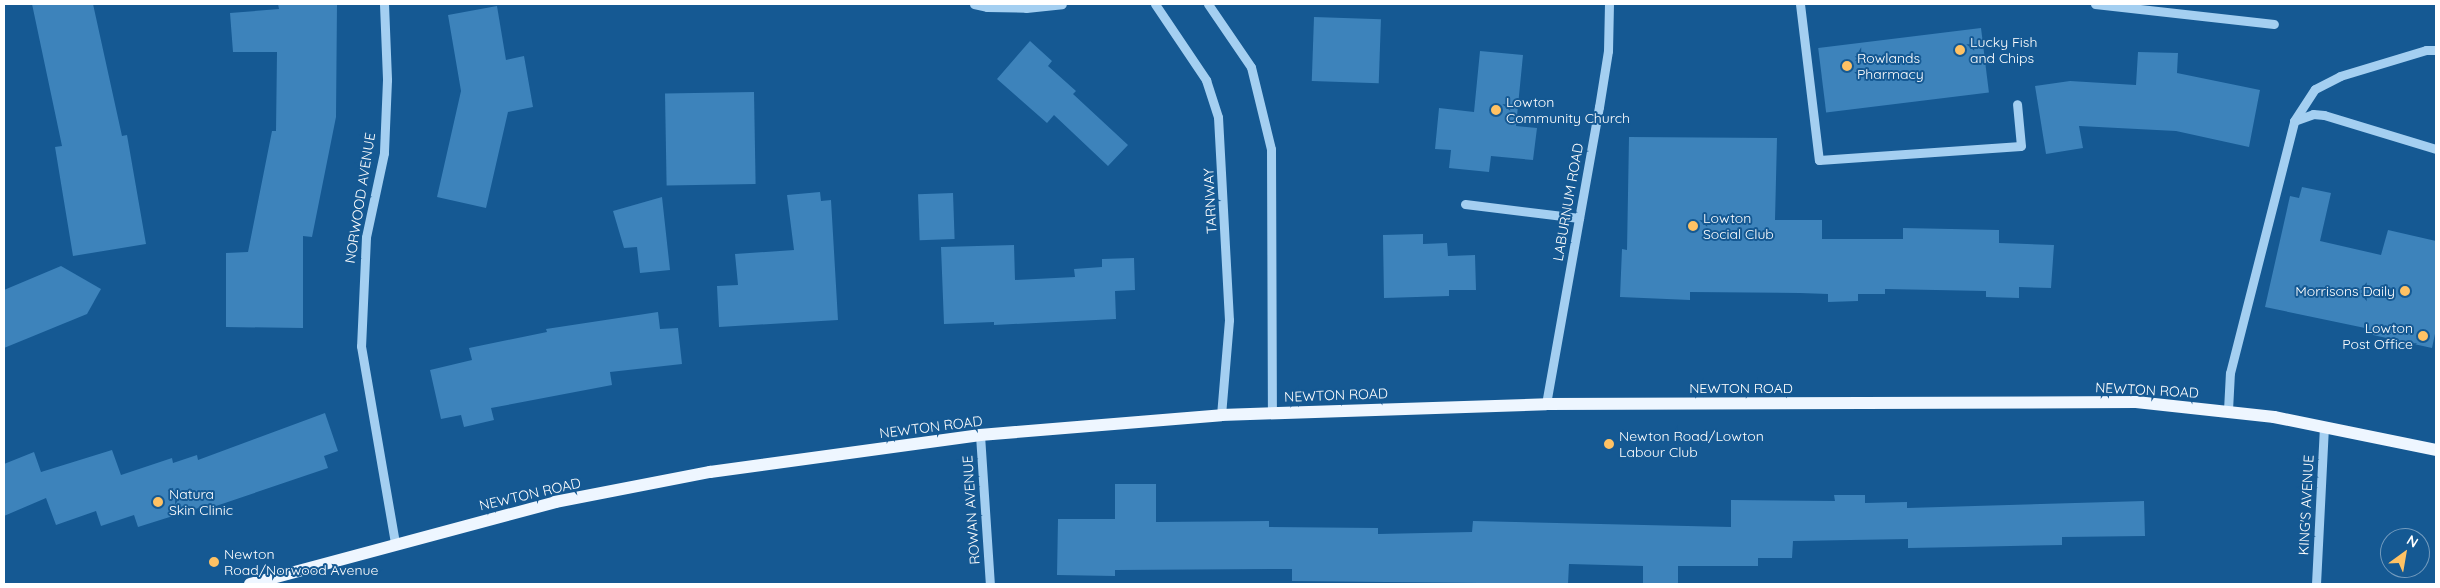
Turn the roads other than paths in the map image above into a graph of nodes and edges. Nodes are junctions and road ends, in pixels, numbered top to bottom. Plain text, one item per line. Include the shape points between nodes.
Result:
1 (384, 4) edge
2 (974, 4) edge
3 (1062, 4) edge
4 (1155, 4) edge
5 (1208, 4) edge
6 (1609, 4) edge
7 (1800, 4) edge
8 (2095, 4) edge
9 (2274, 24) dead end
10 (2436, 50) edge
11 (2017, 104) dead end
12 (2294, 121) junction
13 (2436, 149) edge
14 (1465, 204) dead end
15 (1579, 218) junction
16 (1546, 404) junction
17 (2228, 410) junction
18 (1272, 413) junction
19 (1221, 415) junction
20 (2324, 427) junction
21 (980, 435) junction
22 (2436, 450) edge
23 (395, 543) junction
24 (250, 584) edge
25 (990, 584) edge
26 (2316, 584) edge

1 - 23 street, NORWOOD AVENUE via 387,80 384,153 366,237 361,346
2 - 3 street via 987,8 1026,8
4 - 19 street, TARNWAY via 1206,80 1218,117 1230,320
5 - 18 street via 1251,67 1271,149
6 - 15 street, LABURNUM ROAD via 1608,51
7 - 11 street via 1819,160 2021,146
8 - 9 street
10 - 12 street via 2426,50 2340,76 2315,89
12 - 13 street via 2313,114 2324,115
12 - 17 street via 2230,373
14 - 15 street
15 - 16 street, LABURNUM ROAD
16 - 17 main road, NEWTON ROAD via 2136,402
16 - 18 main road, NEWTON ROAD
17 - 20 main road, NEWTON ROAD
18 - 19 main road, NEWTON ROAD
19 - 21 main road, NEWTON ROAD
20 - 22 main road, NEWTON ROAD
20 - 26 street, KING'S AVENUE
21 - 23 main road, NEWTON ROAD via 710,472 555,502
21 - 25 street, ROWAN AVENUE
23 - 24 main road, NEWTON ROAD

